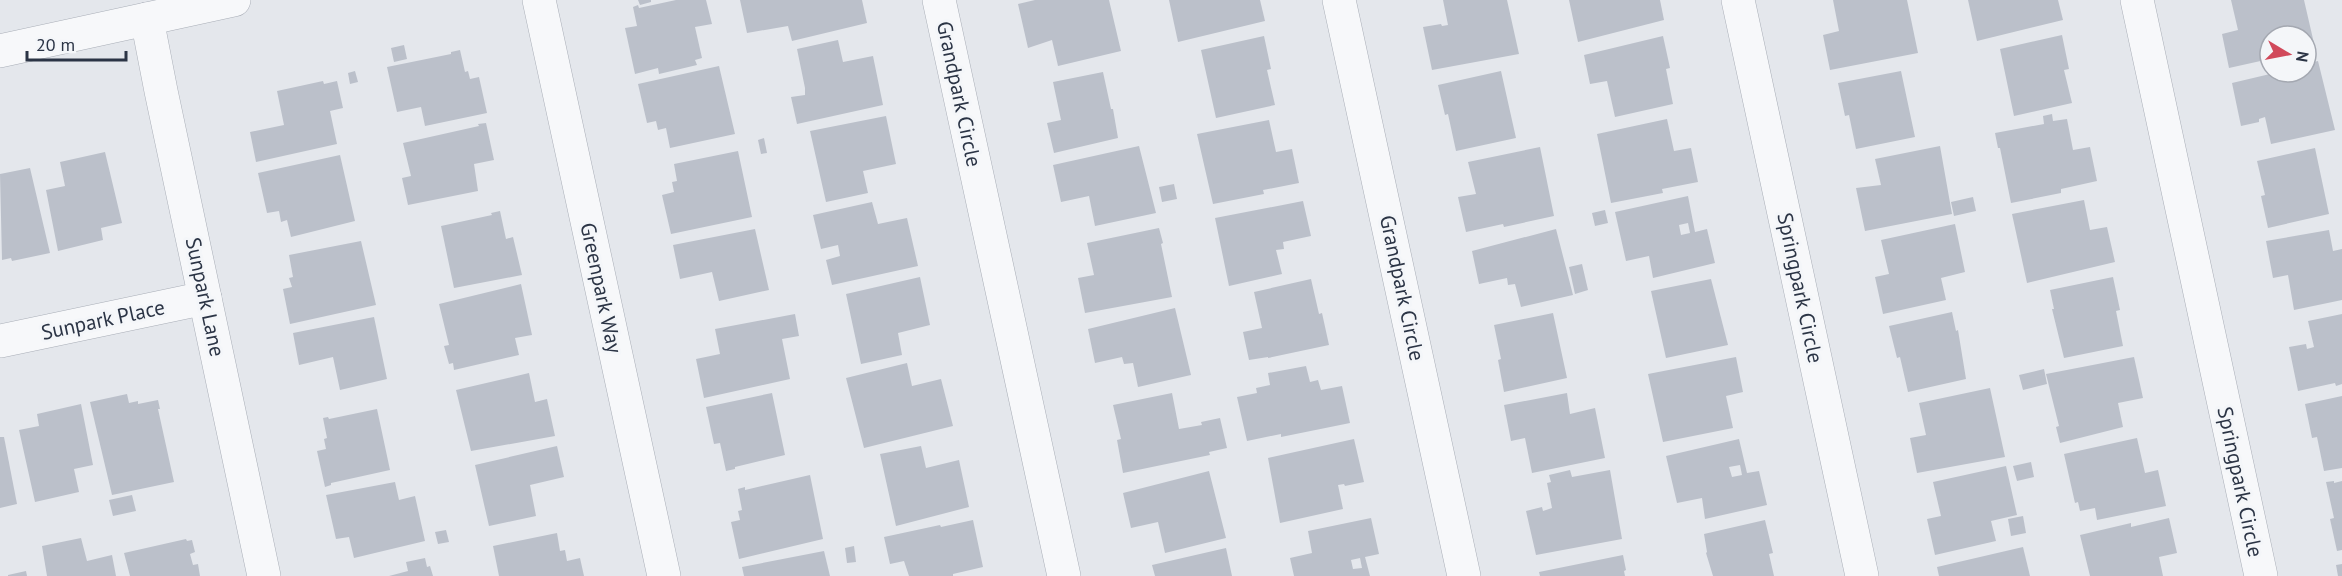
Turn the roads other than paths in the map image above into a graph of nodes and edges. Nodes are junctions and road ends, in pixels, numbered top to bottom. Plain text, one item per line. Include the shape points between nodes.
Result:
1 (234, 0) edge
2 (539, 0) edge
3 (939, 0) edge
4 (1339, 0) edge
5 (1738, 0) edge
6 (2137, 0) edge
7 (147, 19) junction
8 (0, 51) edge
9 (205, 298) junction
10 (0, 341) edge
11 (264, 576) edge
12 (663, 576) edge
13 (1064, 576) edge
14 (1464, 576) edge
15 (1862, 576) edge
16 (2261, 576) edge

1 - 7 street
2 - 12 street, Greenpark Way
3 - 13 street, Grandpark Circle
4 - 14 street, Grandpark Circle
5 - 15 street, Springpark Circle
6 - 16 street, Springpark Circle
7 - 8 street
7 - 9 street, Sunpark Lane
9 - 10 street, Sunpark Place
9 - 11 street, Sunpark Lane

